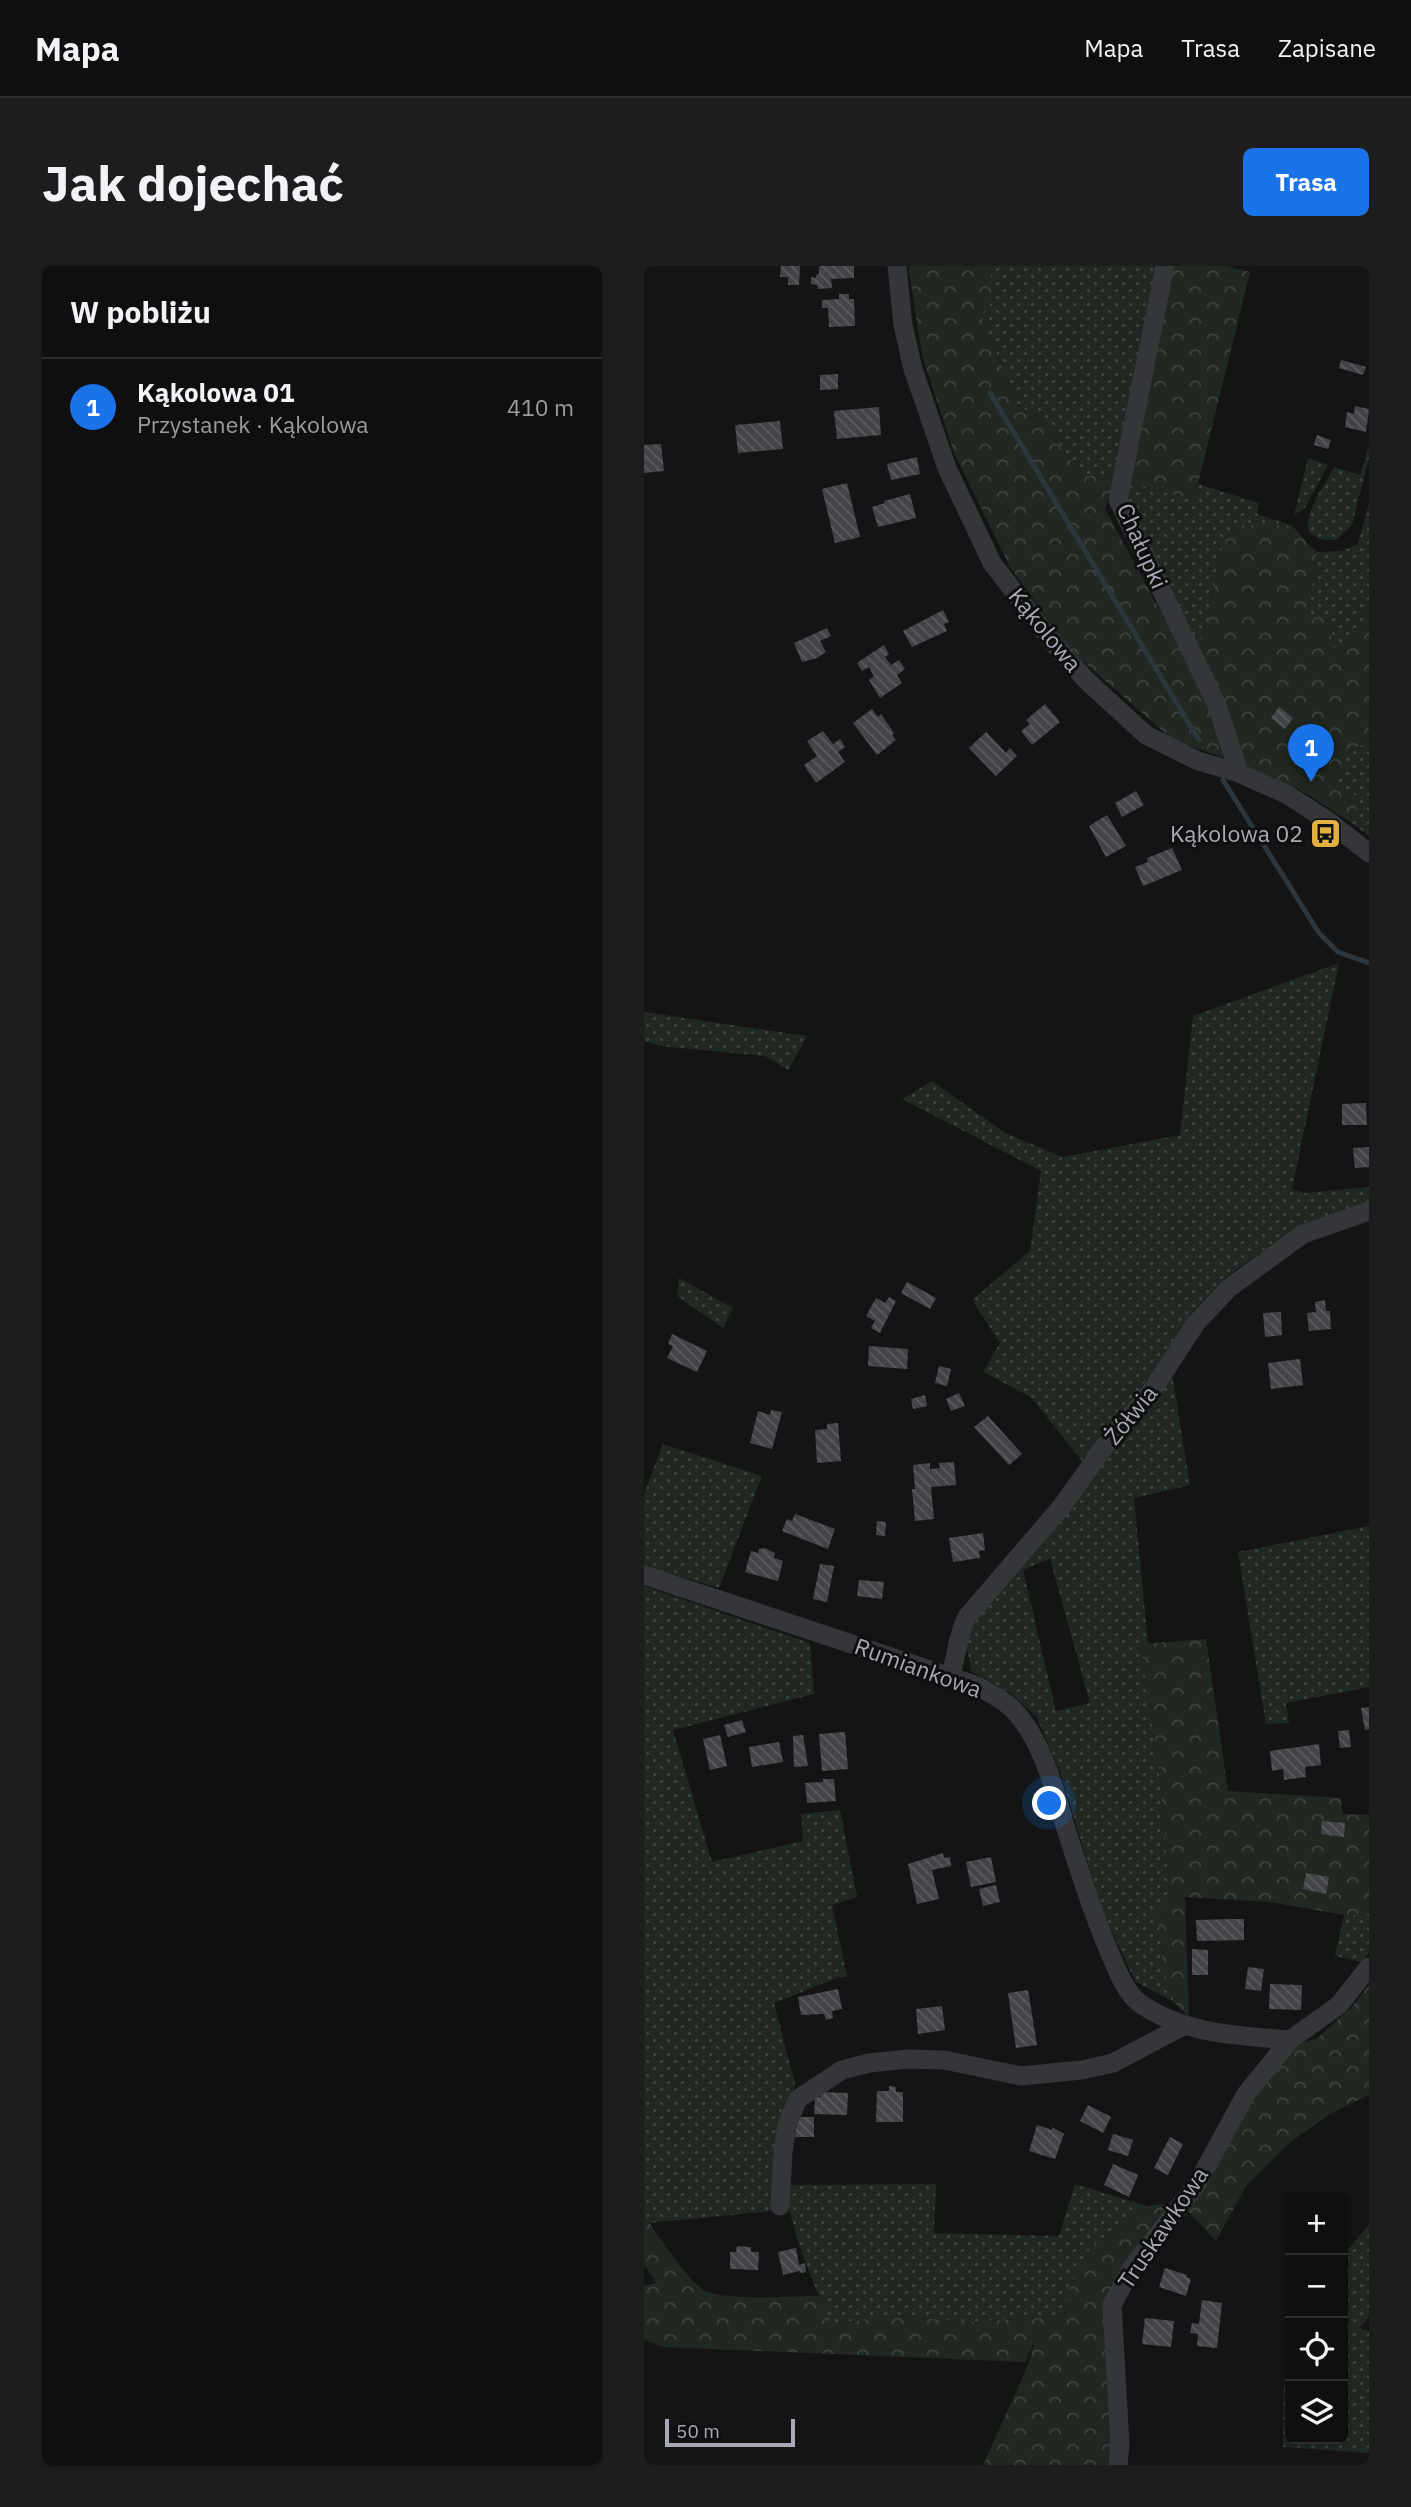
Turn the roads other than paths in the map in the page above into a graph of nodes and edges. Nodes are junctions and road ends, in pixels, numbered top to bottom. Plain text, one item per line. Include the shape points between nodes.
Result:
1 (897, 266) edge
2 (1165, 266) edge
3 (1239, 773) junction
4 (1369, 853) edge
5 (1369, 1210) edge
6 (644, 1575) edge
7 (950, 1676) junction
8 (1369, 1966) edge
9 (1183, 2026) junction
10 (1290, 2040) junction
11 (780, 2206) dead end
12 (1118, 2465) edge

1 - 3 street, Kąkolowa via 913,369 947,468 992,563 1086,680 1146,735 1198,761
2 - 3 street, Chałupki via 1118,500 1216,703
3 - 4 street, Kąkolowa via 1288,795
5 - 7 street, Żółwia via 1303,1234 1229,1288 1196,1323 1153,1389 1062,1506 967,1617 959,1632
6 - 7 street, Rumiankowa
7 - 9 street, Rumiankowa via 992,1694 1018,1714 1050,1776 1091,1908 1126,1987 1140,2004
8 - 10 street, Truskawkowa via 1339,2005
9 - 10 street, Rumiankowa
9 - 11 street via 1113,2063 1082,2070 1021,2076 944,2060 908,2059 842,2070 798,2099 782,2152
10 - 12 street, Truskawkowa via 1246,2094 1197,2184 1131,2269 1112,2305

